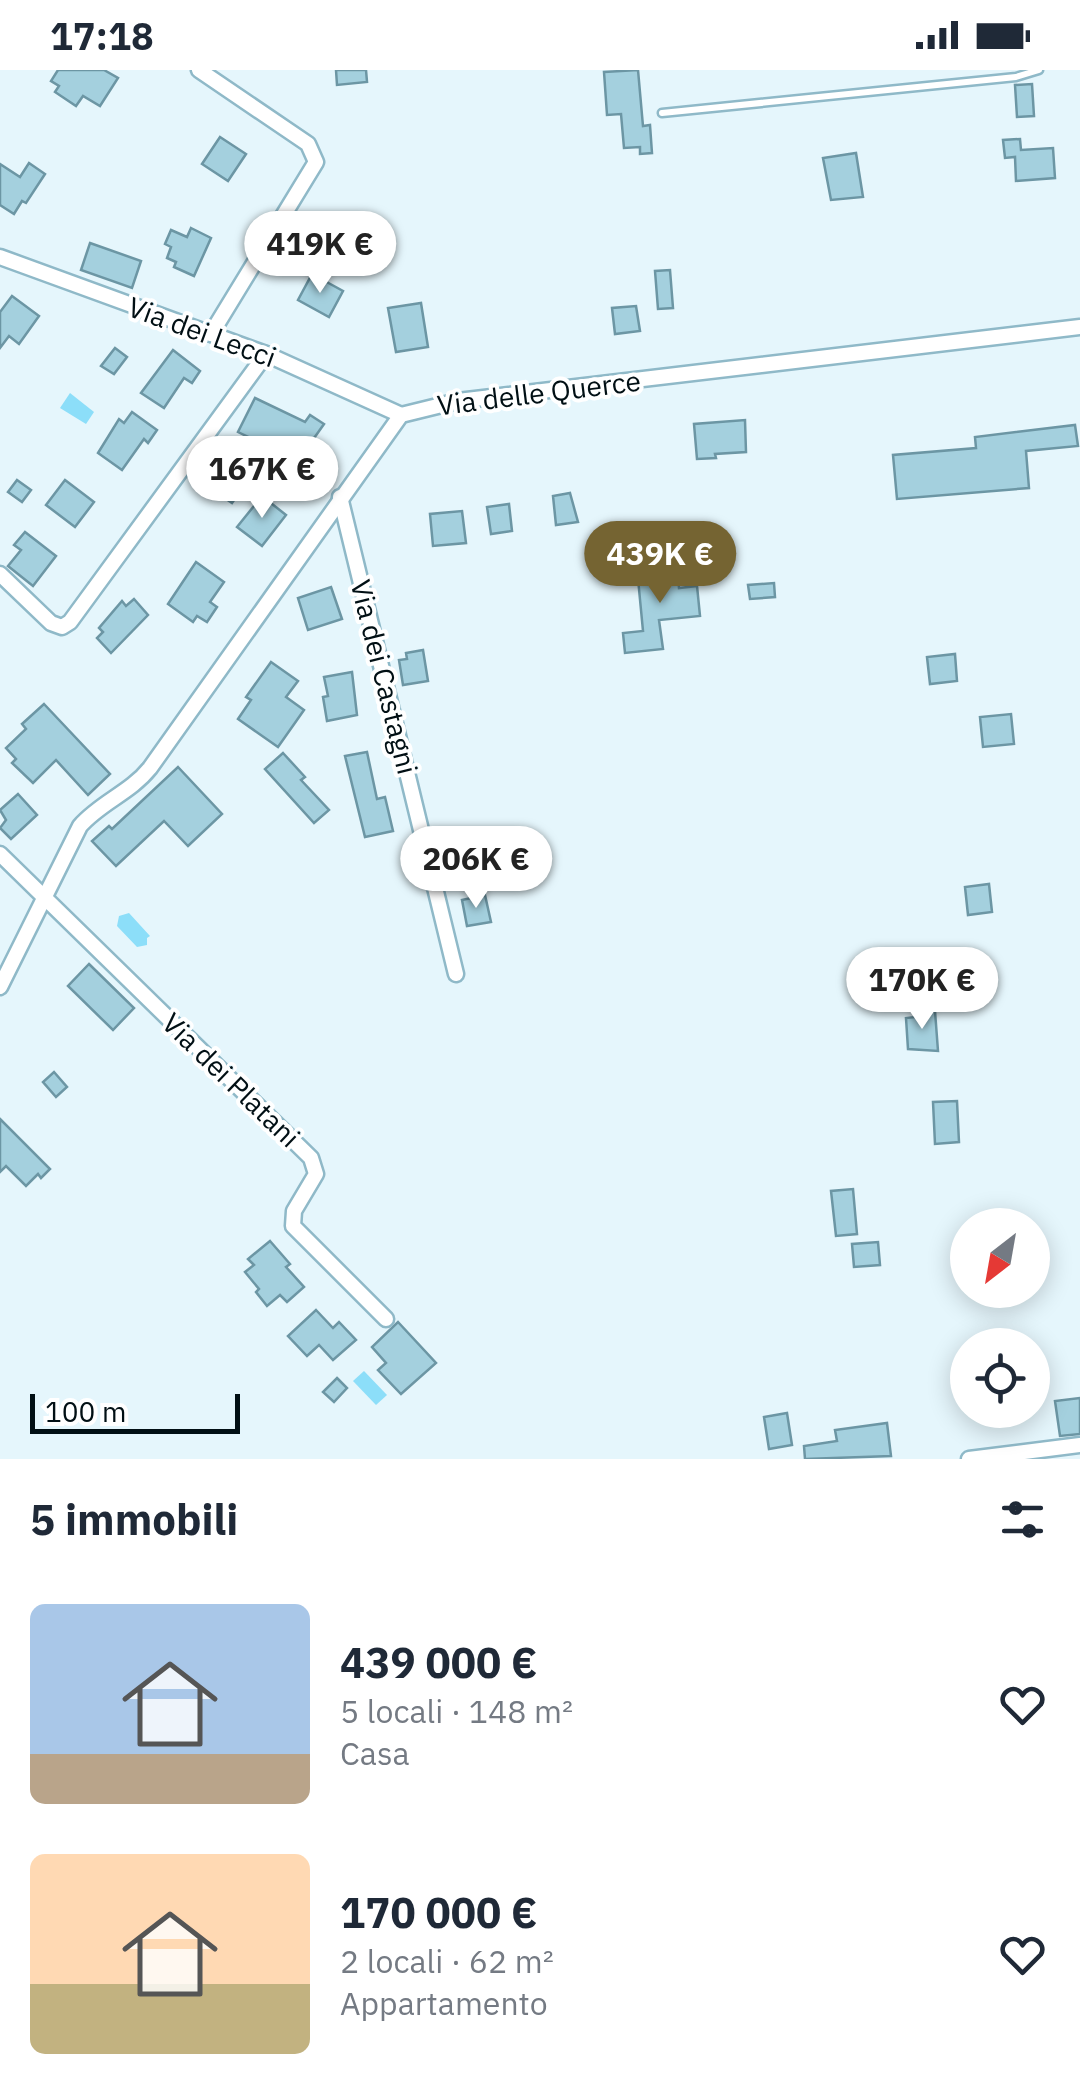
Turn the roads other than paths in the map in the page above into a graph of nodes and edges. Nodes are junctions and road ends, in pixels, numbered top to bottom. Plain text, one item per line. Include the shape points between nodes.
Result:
1 (198, 70) edge
2 (1039, 70) edge
3 (662, 113) dead end
4 (0, 257) edge
5 (1080, 327) edge
6 (211, 334) junction
7 (266, 354) junction
8 (402, 414) junction
9 (340, 497) junction
10 (0, 574) edge
11 (0, 854) edge
12 (45, 898) junction
13 (456, 974) dead end
14 (0, 987) edge
15 (386, 1320) dead end
16 (1080, 1446) edge
17 (969, 1459) edge

1 - 6 street via 308,144 316,162
2 - 3 lane
4 - 6 street, Via dei Lecci
5 - 8 street, Via delle Querce via 458,401
6 - 7 street, Via dei Lecci
7 - 8 street, Via dei Lecci
7 - 10 street via 70,622 51,623
8 - 9 street, Via delle Querce
9 - 12 street, Via delle Querce via 146,774 80,826
9 - 13 street, Via dei Castagni
11 - 12 street
12 - 14 street, Via delle Querce
12 - 15 street, Via dei Platani via 311,1158 316,1174 293,1226
16 - 17 street

